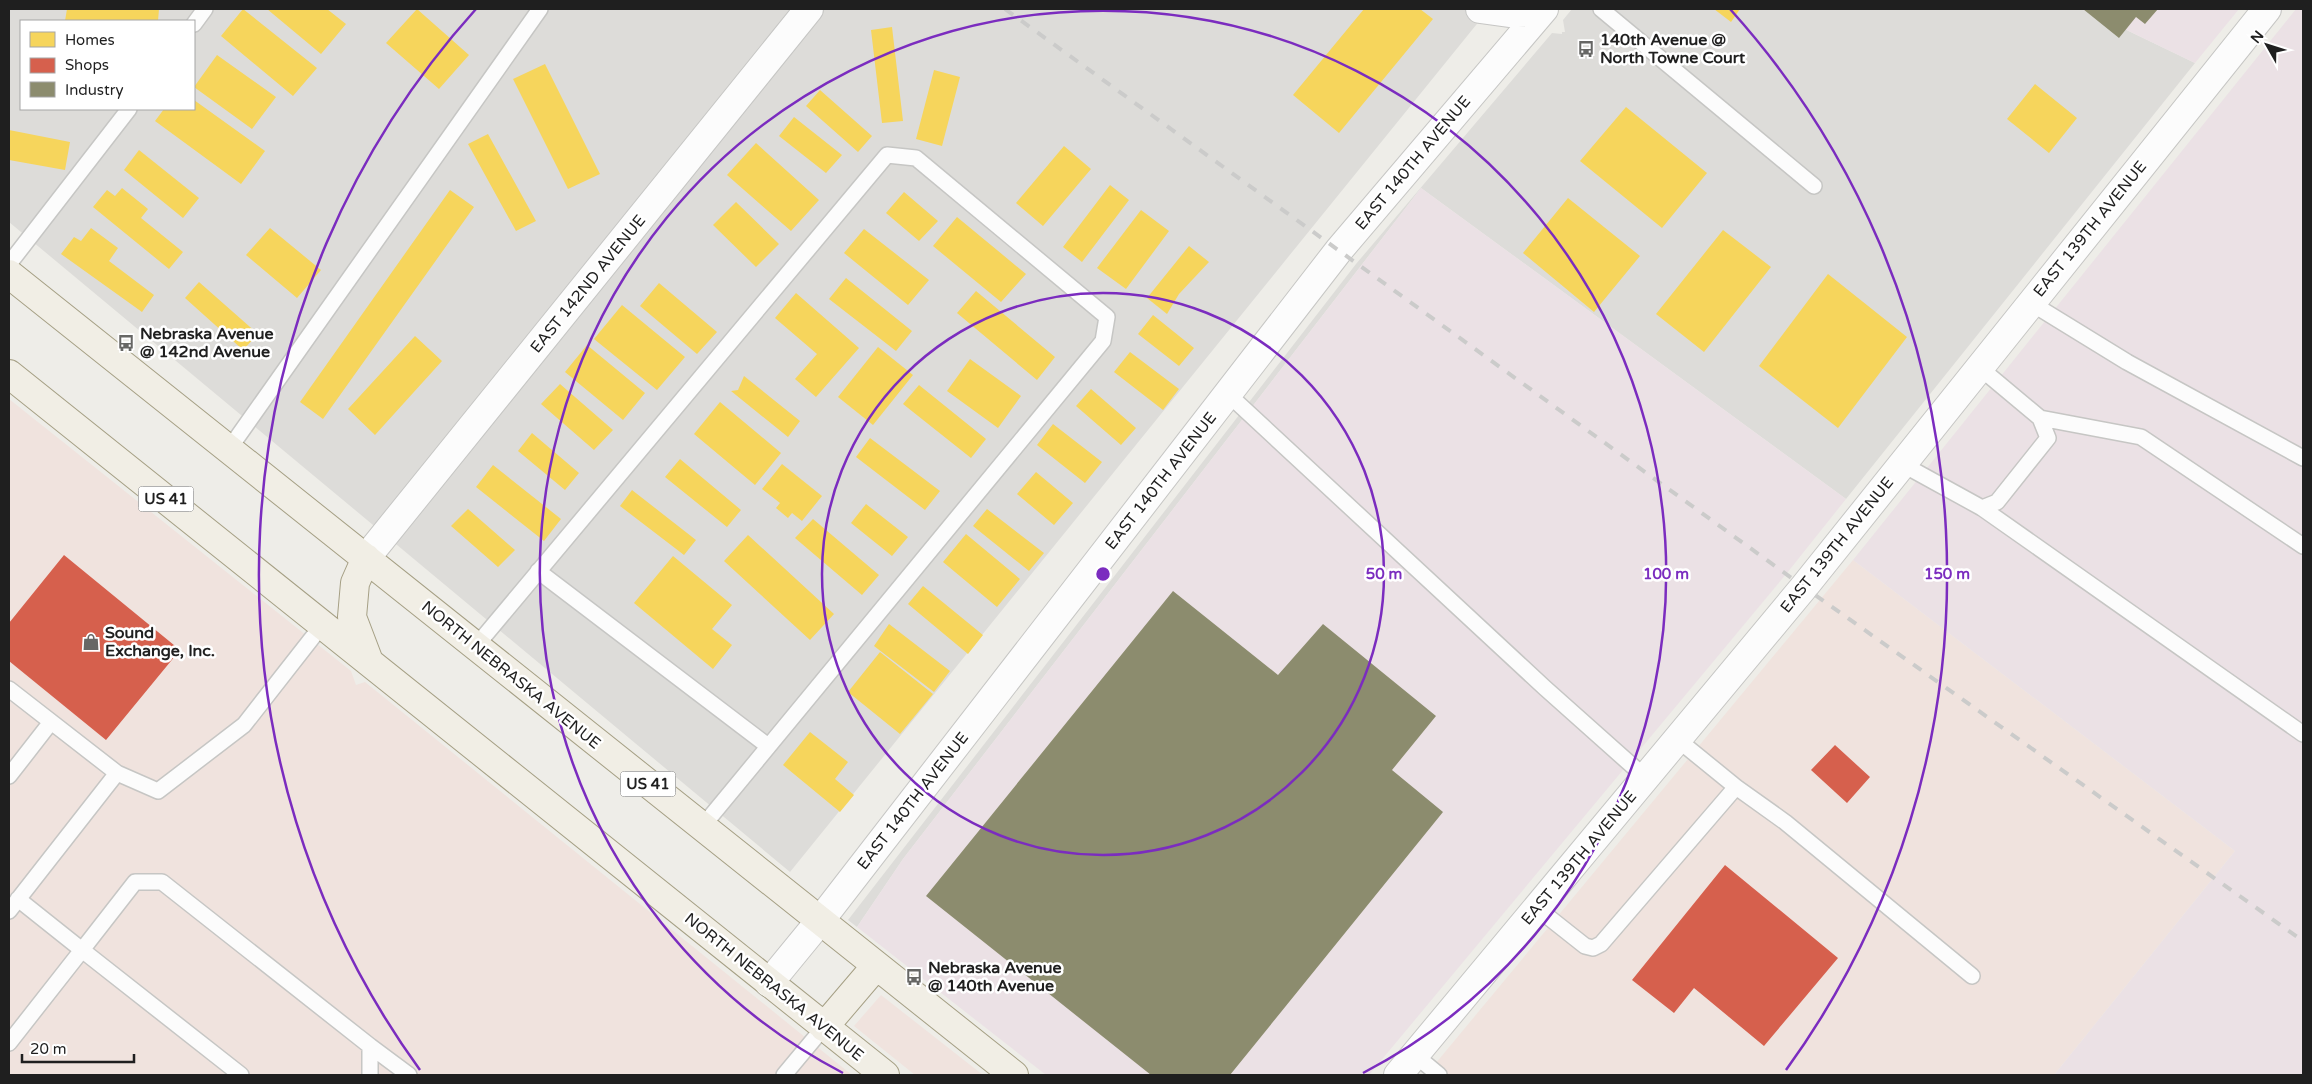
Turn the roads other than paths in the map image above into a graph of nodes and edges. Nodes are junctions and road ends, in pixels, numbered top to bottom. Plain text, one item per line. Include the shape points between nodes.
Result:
1 (205, 9) edge
2 (540, 9) edge
3 (810, 9) edge
4 (1480, 9) edge
5 (1601, 9) edge
6 (2267, 9) edge
7 (1542, 10) edge
8 (195, 23) edge
9 (127, 110) edge
10 (1814, 186) dead end
11 (9, 264) edge
12 (9, 274) edge
13 (2031, 302) junction
14 (1979, 368) junction
15 (9, 374) edge
16 (1228, 394) junction
17 (2040, 418) junction
18 (229, 449) junction
19 (2303, 458) edge
20 (1902, 464) junction
21 (1982, 508) junction
22 (2303, 546) edge
23 (366, 558) junction
24 (538, 571) junction
25 (323, 624) junction
26 (476, 646) junction
27 (368, 660) junction
28 (9, 689) edge
29 (51, 722) junction
30 (2303, 734) edge
31 (1677, 739) junction
32 (768, 746) junction
33 (117, 773) junction
34 (9, 776) edge
35 (1646, 778) junction
36 (1736, 787) junction
37 (702, 827) junction
38 (18, 899) junction
39 (1537, 908) junction
40 (9, 911) edge
41 (820, 922) junction
42 (82, 950) junction
43 (876, 966) junction
44 (1972, 976) dead end
45 (769, 983) junction
46 (824, 1028) junction
47 (9, 1043) edge
48 (370, 1046) junction
49 (1415, 1055) junction
50 (241, 1075) edge
51 (370, 1075) edge
52 (409, 1075) edge
53 (784, 1075) edge
54 (884, 1075) edge
55 (1014, 1075) edge
56 (1398, 1075) edge
57 (1439, 1075) edge

1 - 8 lane
2 - 18 lane
3 - 23 street, EAST 142ND AVENUE
4 - 7 street via 1509,13
5 - 10 lane
6 - 13 street, EAST 139TH AVENUE
7 - 16 street, EAST 140TH AVENUE via 1339,250
9 - 11 lane
12 - 18 main road, NORTH NEBRASKA AVENUE / US 41
13 - 14 street, EAST 139TH AVENUE
13 - 19 lane via 2127,362
14 - 17 lane
14 - 20 street, EAST 139TH AVENUE
15 - 25 main road, NORTH NEBRASKA AVENUE / US 41
16 - 35 lane via 1537,682
16 - 41 street, EAST 140TH AVENUE
17 - 21 lane via 2048,438 1996,502
17 - 22 lane via 2141,437
18 - 23 main road, NORTH NEBRASKA AVENUE / US 41
20 - 21 lane
20 - 31 street, EAST 139TH AVENUE
21 - 30 lane
23 - 26 main road, NORTH NEBRASKA AVENUE / US 41
23 - 27 main road via 356,583 352,617
24 - 26 lane
24 - 32 lane
24 - 32 lane via 887,155 916,158 1107,317 1103,341
25 - 27 main road, NORTH NEBRASKA AVENUE / US 41
25 - 33 lane via 244,725 158,791
26 - 37 main road, NORTH NEBRASKA AVENUE / US 41
27 - 45 main road, NORTH NEBRASKA AVENUE / US 41
28 - 29 lane
29 - 33 lane
29 - 34 lane
31 - 35 street, EAST 139TH AVENUE
31 - 36 lane
32 - 37 lane
33 - 38 lane
35 - 39 street, EAST 139TH AVENUE
36 - 39 lane via 1601,944 1593,948 1585,946
36 - 44 lane via 1785,822
37 - 41 main road, NORTH NEBRASKA AVENUE / US 41
38 - 40 lane
38 - 42 lane
39 - 49 street, EAST 139TH AVENUE
41 - 43 main road, NORTH NEBRASKA AVENUE / US 41
41 - 45 street, EAST 140TH AVENUE
42 - 47 lane
42 - 48 lane via 135,882 162,882
42 - 50 lane
43 - 46 main road
43 - 55 main road, NORTH NEBRASKA AVENUE / US 41
45 - 46 main road, NORTH NEBRASKA AVENUE / US 41
46 - 53 lane
46 - 54 main road, NORTH NEBRASKA AVENUE / US 41
48 - 51 lane
48 - 52 lane
49 - 56 street, EAST 139TH AVENUE
49 - 57 lane

